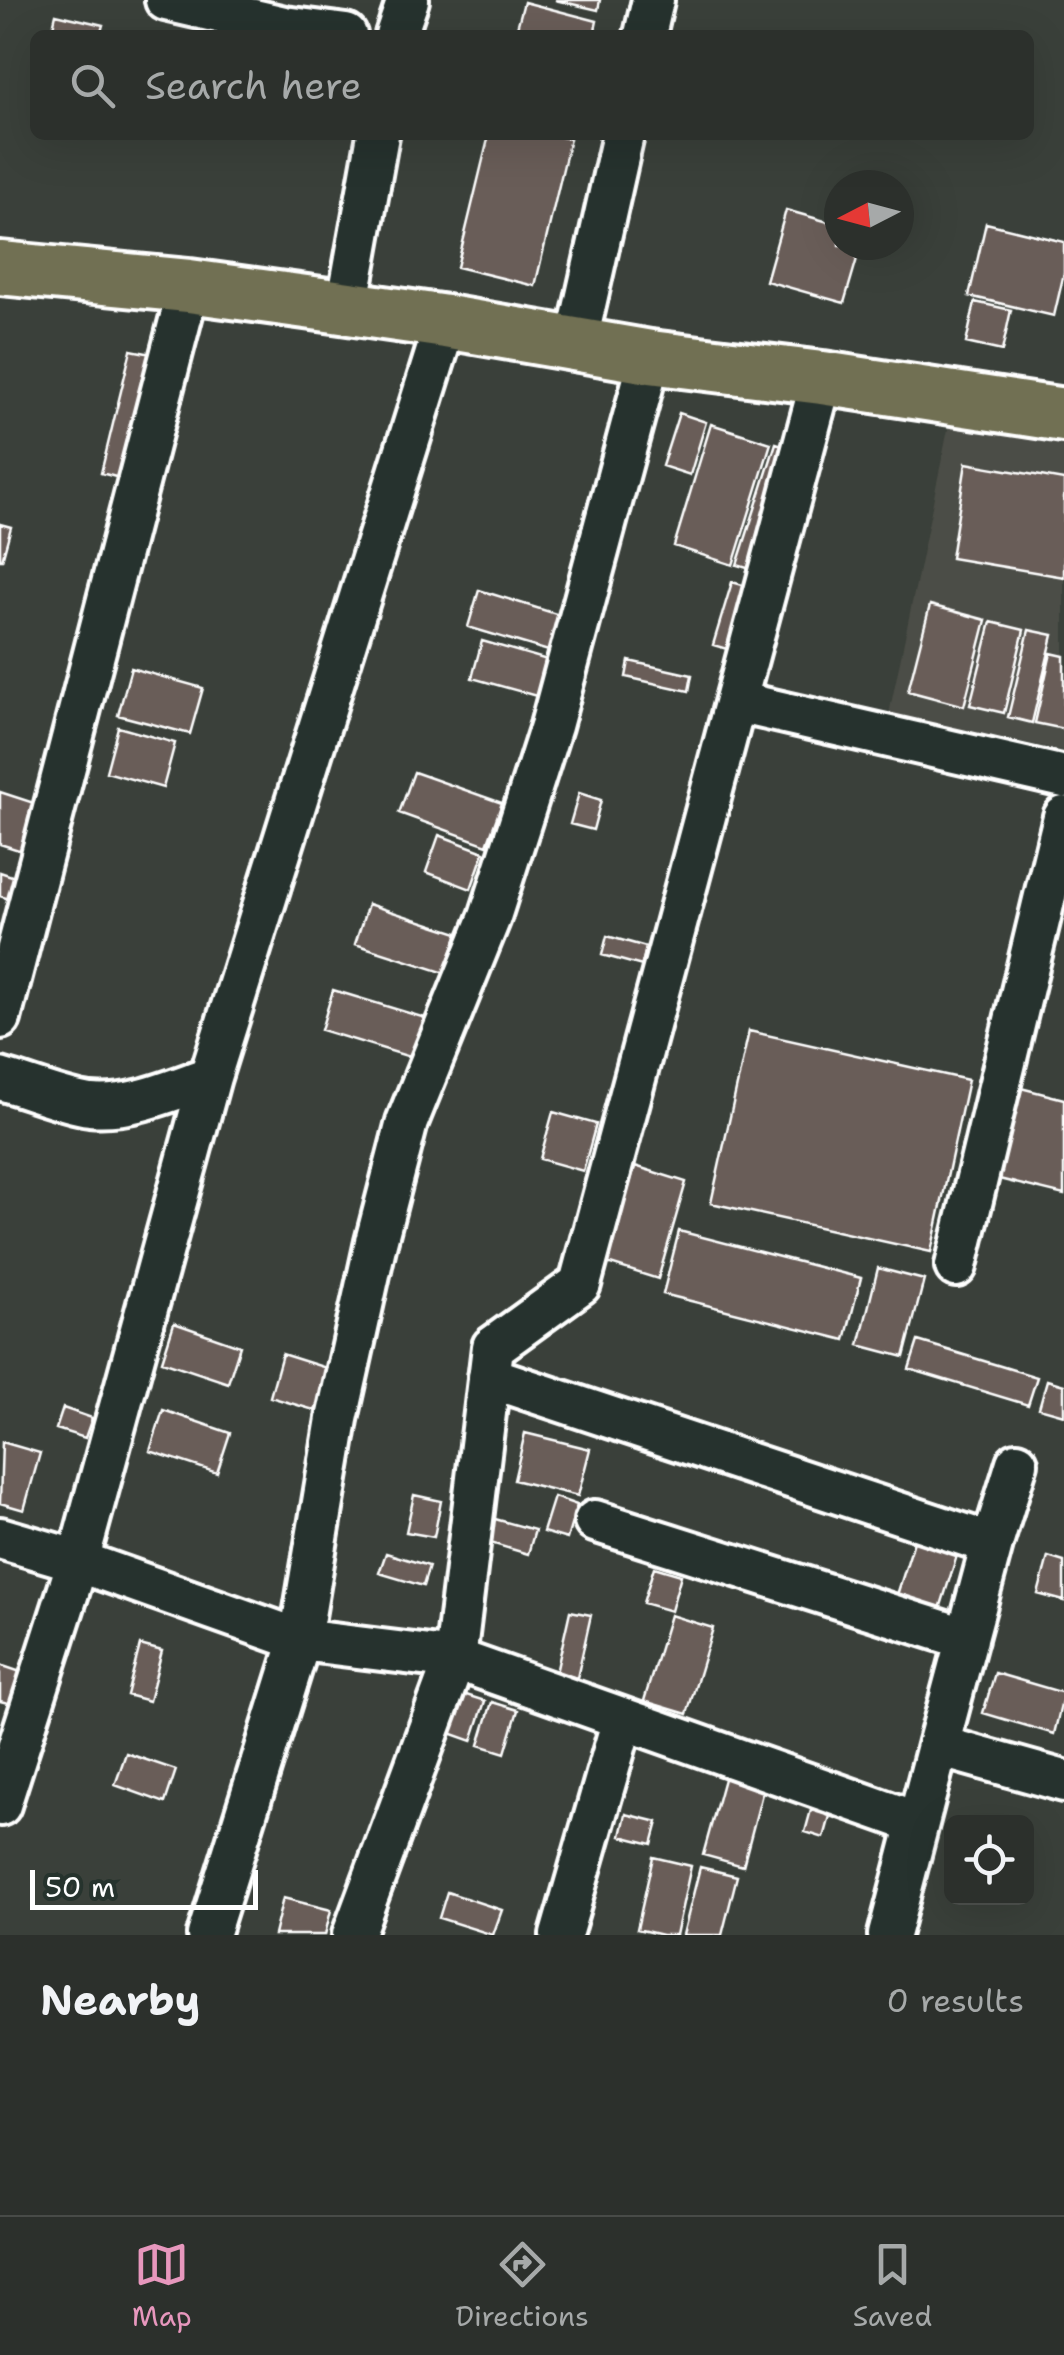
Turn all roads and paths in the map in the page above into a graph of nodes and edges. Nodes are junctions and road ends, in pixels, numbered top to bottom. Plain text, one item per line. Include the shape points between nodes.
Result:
1 (408, 0) edge
2 (652, 0) edge
3 (172, 1) edge
4 (302, 30) edge
5 (398, 30) edge
6 (646, 30) edge
7 (377, 140) edge
8 (622, 140) edge
9 (0, 268) edge
10 (190, 286) junction
11 (347, 308) junction
12 (446, 322) junction
13 (576, 345) junction
14 (650, 357) junction
15 (822, 378) junction
16 (1064, 415) edge
17 (737, 702) junction
18 (1064, 778) edge
19 (1064, 817) edge
20 (0, 1018) edge
21 (210, 1077) junction
22 (0, 1079) edge
23 (956, 1266) dead end
24 (489, 1377) junction
25 (1017, 1463) dead end
26 (595, 1522) dead end
27 (0, 1538) edge
28 (992, 1544) junction
29 (78, 1561) junction
30 (966, 1639) junction
31 (300, 1640) junction
32 (455, 1659) junction
33 (623, 1719) junction
34 (938, 1746) junction
35 (1064, 1781) edge
36 (0, 1805) edge
37 (918, 1823) junction
38 (208, 1935) edge
39 (353, 1935) edge
40 (561, 1935) edge
41 (889, 1935) edge

1 - 5 street
2 - 6 street
3 - 4 street
7 - 11 street
8 - 13 street
9 - 10 main road
10 - 11 main road
10 - 20 street
11 - 12 main road
12 - 13 main road
12 - 21 street
13 - 14 main road
14 - 15 main road
14 - 31 street via 551,726 490,917 407,1122 338,1419
15 - 16 main road
15 - 17 street
17 - 18 street
17 - 24 street via 580,1284 493,1347
19 - 23 street
21 - 22 street via 123,1104 89,1104
21 - 29 street
24 - 28 street
24 - 32 street
25 - 28 street
26 - 30 street
27 - 29 street
28 - 30 street
29 - 31 street
29 - 36 street
30 - 34 street
31 - 32 street
31 - 38 street
32 - 33 street
32 - 39 street
33 - 37 street
33 - 40 street
34 - 35 street
34 - 37 street
37 - 41 street

